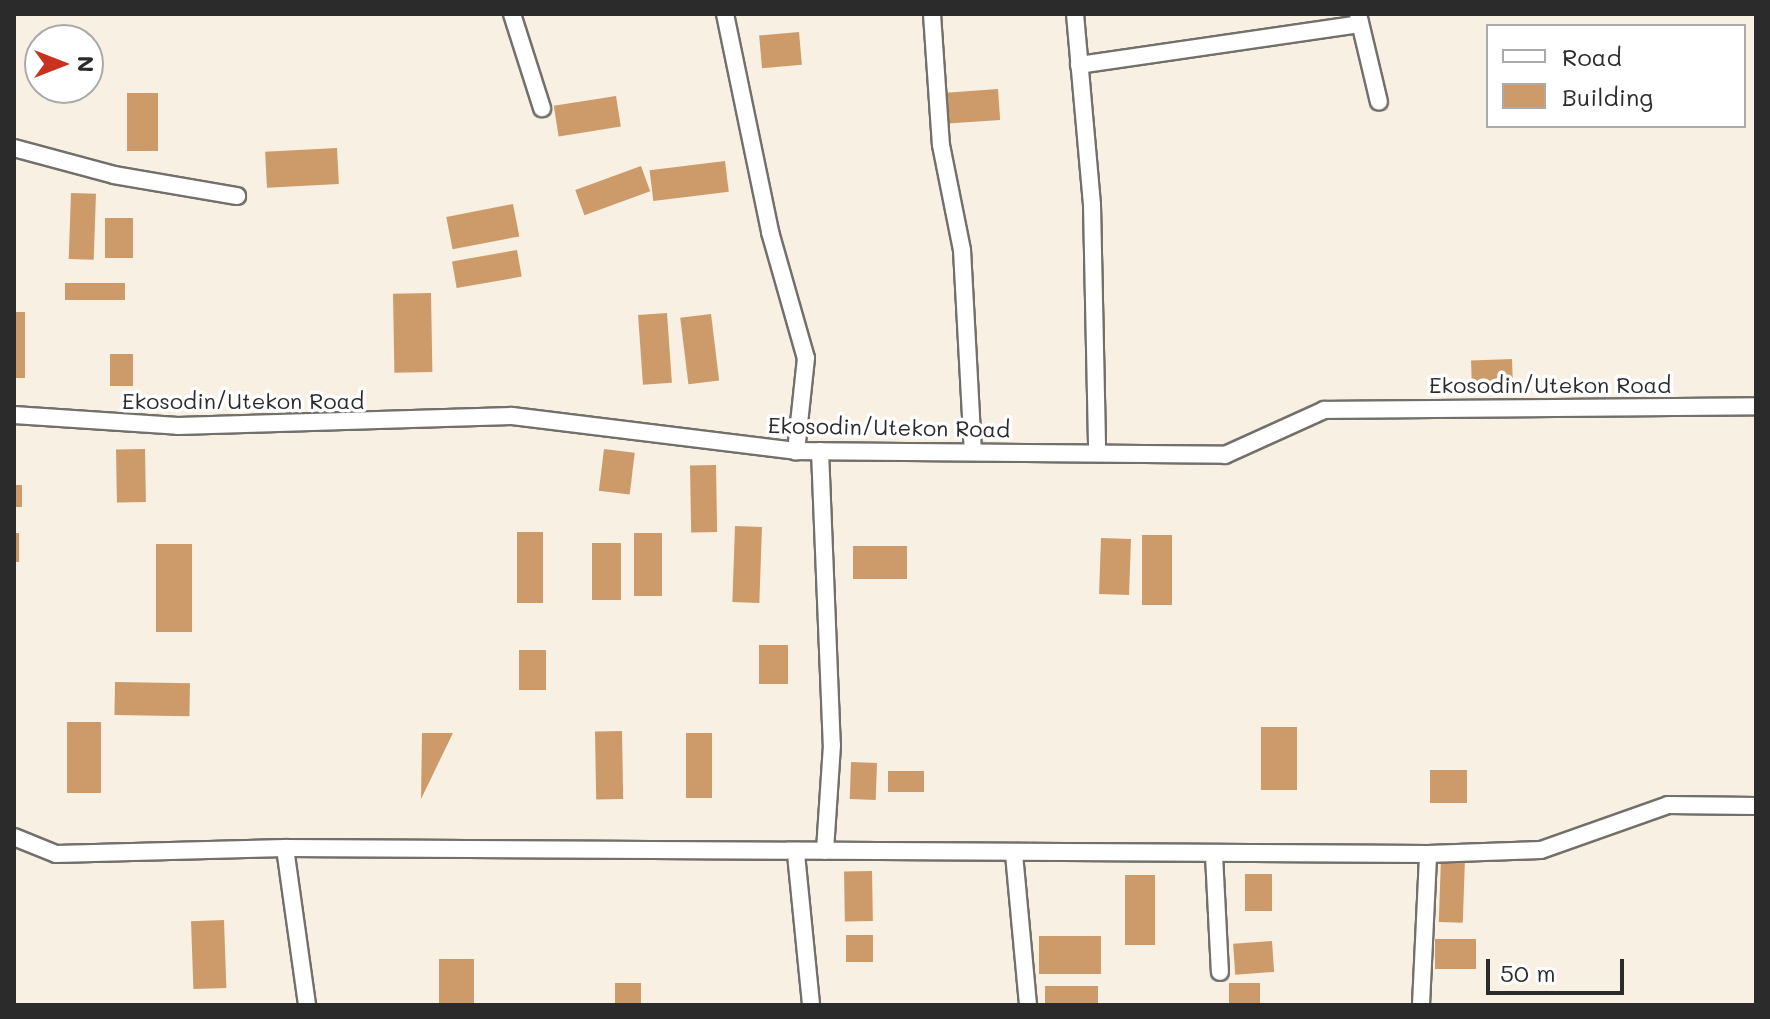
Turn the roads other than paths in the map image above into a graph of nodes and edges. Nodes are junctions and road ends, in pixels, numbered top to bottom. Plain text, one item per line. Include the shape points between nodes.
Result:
1 (512, 14) edge
2 (725, 14) edge
3 (932, 14) edge
4 (1075, 14) edge
5 (1359, 19) edge
6 (1079, 65) junction
7 (1379, 102) dead end
8 (542, 108) dead end
9 (14, 148) edge
10 (237, 196) dead end
11 (1756, 406) edge
12 (14, 415) edge
13 (796, 451) junction
14 (820, 451) junction
15 (973, 451) junction
16 (1097, 453) junction
17 (1756, 806) edge
18 (14, 837) edge
19 (285, 848) junction
20 (825, 851) junction
21 (796, 854) junction
22 (1014, 854) junction
23 (1428, 854) junction
24 (1214, 855) junction
25 (1220, 972) dead end
26 (304, 1000) edge
27 (811, 1005) edge
28 (1028, 1005) edge
29 (1421, 1005) edge

1 - 8 street
2 - 13 street via 770,232 806,358
3 - 15 street via 941,145 962,250
4 - 6 street
5 - 6 street
5 - 7 street
6 - 16 street via 1092,205
9 - 10 street via 114,175
11 - 16 street, Ekosodin/Utekon Road via 1324,410 1225,455
12 - 13 street, Ekosodin/Utekon Road via 178,426 512,416
13 - 14 street, Ekosodin/Utekon Road
14 - 15 street, Ekosodin/Utekon Road
14 - 20 street via 832,745
15 - 16 street, Ekosodin/Utekon Road
17 - 23 street via 1668,805 1541,850
18 - 19 street via 56,854
19 - 21 street
19 - 26 street
20 - 21 street
20 - 22 street
21 - 27 street
22 - 24 street
22 - 28 street
23 - 24 street
23 - 29 street
24 - 25 street

